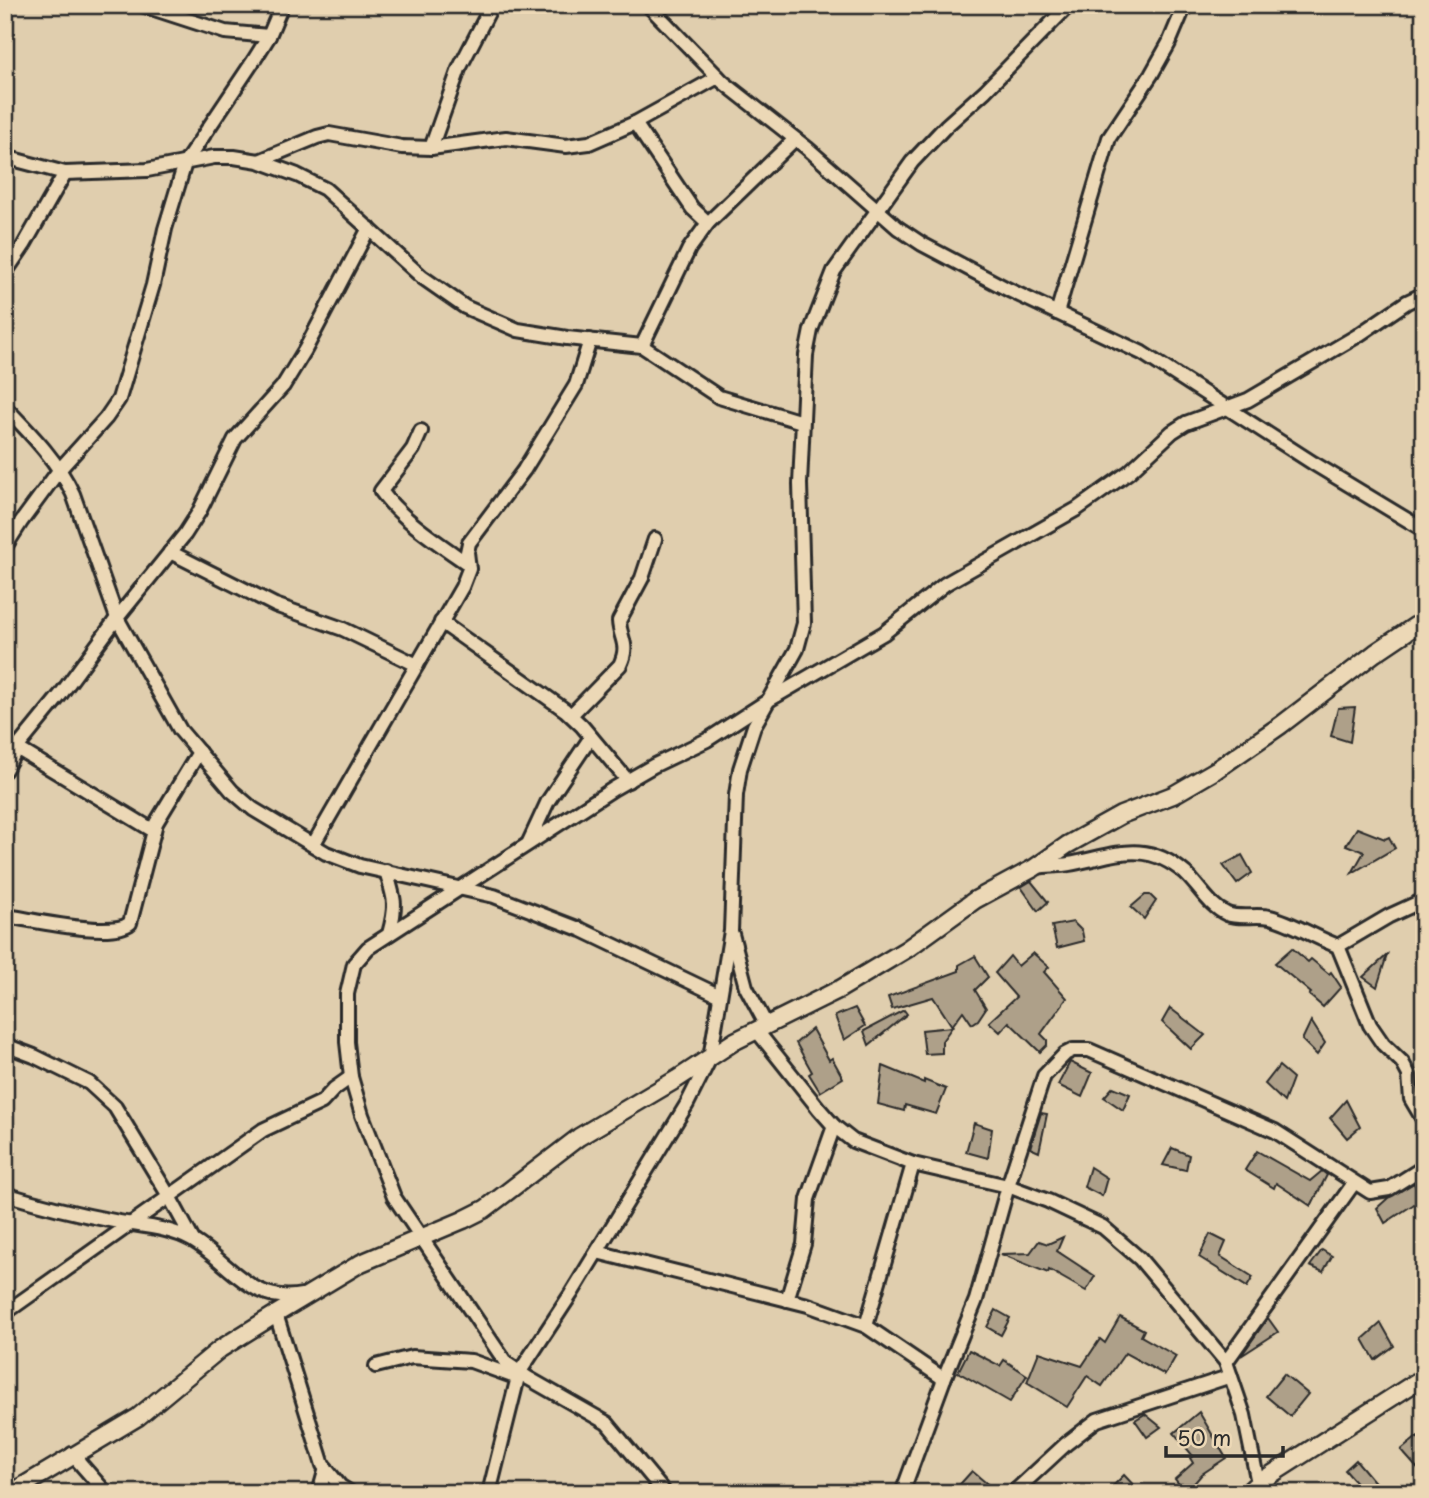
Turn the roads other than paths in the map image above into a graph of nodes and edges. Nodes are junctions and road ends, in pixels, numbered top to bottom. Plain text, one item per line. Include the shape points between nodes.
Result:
1 (142, 5) edge
2 (282, 5) edge
3 (492, 5) edge
4 (648, 5) edge
5 (1069, 5) edge
6 (1185, 5) edge
7 (269, 36) junction
8 (718, 77) junction
9 (635, 123) junction
10 (794, 139) junction
11 (431, 148) junction
12 (5, 157) edge
13 (259, 161) junction
14 (184, 163) junction
15 (65, 173) junction
16 (876, 211) junction
17 (708, 223) junction
18 (369, 228) junction
19 (5, 273) edge
20 (1424, 295) edge
21 (1057, 313) junction
22 (590, 340) junction
23 (642, 346) junction
24 (5, 407) edge
25 (1231, 408) junction
26 (802, 422) junction
27 (421, 431) dead end
28 (60, 469) junction
29 (1424, 530) edge
30 (655, 539) dead end
31 (5, 547) edge
32 (170, 552) junction
33 (468, 564) junction
34 (117, 618) junction
35 (1424, 620) edge
36 (441, 622) junction
37 (417, 665) junction
38 (769, 700) junction
39 (571, 715) junction
40 (591, 737) junction
41 (11, 745) edge
42 (199, 751) junction
43 (5, 769) edge
44 (628, 781) junction
45 (154, 831) junction
46 (529, 843) junction
47 (313, 845) junction
48 (1034, 868) junction
49 (386, 872) junction
50 (461, 887) junction
51 (1424, 901) edge
52 (13, 917) dead end
53 (731, 931) junction
54 (389, 934) junction
55 (1338, 946) junction
56 (720, 996) junction
57 (762, 1029) junction
58 (5, 1045) edge
59 (710, 1058) junction
60 (351, 1077) junction
61 (1424, 1121) edge
62 (834, 1126) junction
63 (913, 1164) junction
64 (1424, 1167) edge
65 (1354, 1183) junction
66 (1008, 1186) junction
67 (5, 1194) edge
68 (169, 1195) junction
69 (134, 1223) junction
70 (422, 1237) junction
71 (193, 1241) junction
72 (597, 1252) junction
73 (312, 1293) junction
74 (787, 1300) junction
75 (5, 1313) edge
76 (276, 1314) junction
77 (866, 1326) junction
78 (1226, 1362) junction
79 (376, 1366) dead end
80 (519, 1375) junction
81 (1231, 1377) junction
82 (1424, 1377) edge
83 (944, 1379) junction
84 (72, 1454) junction
85 (326, 1468) junction
86 (1252, 1488) edge
87 (11, 1493) edge
88 (106, 1493) edge
89 (319, 1493) edge
90 (351, 1493) edge
91 (489, 1493) edge
92 (665, 1493) edge
93 (902, 1493) edge
94 (1013, 1493) edge

1 - 7 street via 225,32
2 - 7 street
3 - 11 street via 459,69
4 - 8 street
5 - 16 street via 926,146
6 - 21 street via 1151,75 1110,138
7 - 14 street
8 - 9 street
8 - 10 street
9 - 11 street via 589,143 566,146 506,138
9 - 17 street via 692,208
10 - 16 street
10 - 17 street
11 - 13 street via 329,135
12 - 15 street
13 - 14 street via 224,157
13 - 18 street via 325,188
14 - 15 street via 147,170
14 - 28 street via 119,399
15 - 19 street
16 - 21 street via 922,244
16 - 26 street via 834,271 811,330
17 - 23 street via 689,248
18 - 22 street via 422,278 465,307 518,330
18 - 32 street via 290,374 235,439 199,512
20 - 25 street
21 - 25 street via 1142,353
22 - 23 street
22 - 33 street via 576,385 524,470 469,543
23 - 26 street via 719,397
24 - 28 street
25 - 29 street
25 - 38 street via 1186,423 1077,509 946,584 884,633
26 - 38 street via 804,623 792,661
27 - 33 street via 381,491
28 - 31 street
28 - 34 street
30 - 39 street via 642,578 619,621 624,657
32 - 34 street
32 - 37 street via 275,605 343,629
33 - 36 street via 462,587
34 - 41 street via 61,694
34 - 42 street via 180,730
35 - 48 street via 1216,770 1173,795 1121,815
36 - 37 street
36 - 39 street
37 - 47 street
38 - 44 street via 707,740
38 - 53 street via 754,726 740,769
39 - 40 street
40 - 44 street
40 - 46 street via 548,802
41 - 43 street
41 - 45 street
42 - 45 street
42 - 47 street via 253,809
44 - 46 street
45 - 52 street via 134,912 124,928 104,930
46 - 50 street
47 - 49 street via 339,859
48 - 55 street via 1131,851 1149,853 1182,871 1226,913 1270,917
48 - 57 street via 975,900 862,976
49 - 50 street
49 - 54 street via 396,910
50 - 54 street
50 - 56 street via 582,930
51 - 55 street
53 - 56 street
53 - 57 street
54 - 60 street via 359,956 350,974
55 - 61 street via 1370,1025 1409,1075 1411,1099
56 - 59 street
57 - 59 street
57 - 62 street
58 - 68 street via 100,1092 115,1107
59 - 70 street via 579,1137 485,1209
59 - 72 street
60 - 68 street via 323,1102 262,1130
60 - 70 street via 394,1197
62 - 63 street via 853,1141
62 - 74 street via 808,1199 804,1244
63 - 66 street
63 - 77 street
64 - 65 street via 1389,1188 1370,1192
65 - 66 street via 1275,1131 1089,1050 1073,1050 1044,1076
65 - 78 street
66 - 78 street via 1103,1227 1140,1259
66 - 83 street via 976,1300
67 - 69 street via 50,1209
68 - 69 street
68 - 71 street
69 - 71 street
69 - 75 street
70 - 73 street via 361,1263
70 - 80 street via 502,1357
71 - 73 street via 268,1295 285,1299
72 - 74 street
72 - 80 street
73 - 76 street
74 - 77 street
76 - 84 street via 220,1349 138,1417
76 - 85 street
77 - 83 street
78 - 81 street
79 - 80 street via 412,1357 484,1364
80 - 91 street
80 - 92 street via 607,1423
81 - 86 street via 1244,1415
81 - 94 street via 1097,1420
82 - 86 street
83 - 93 street
84 - 87 street
84 - 88 street
85 - 89 street
85 - 90 street

